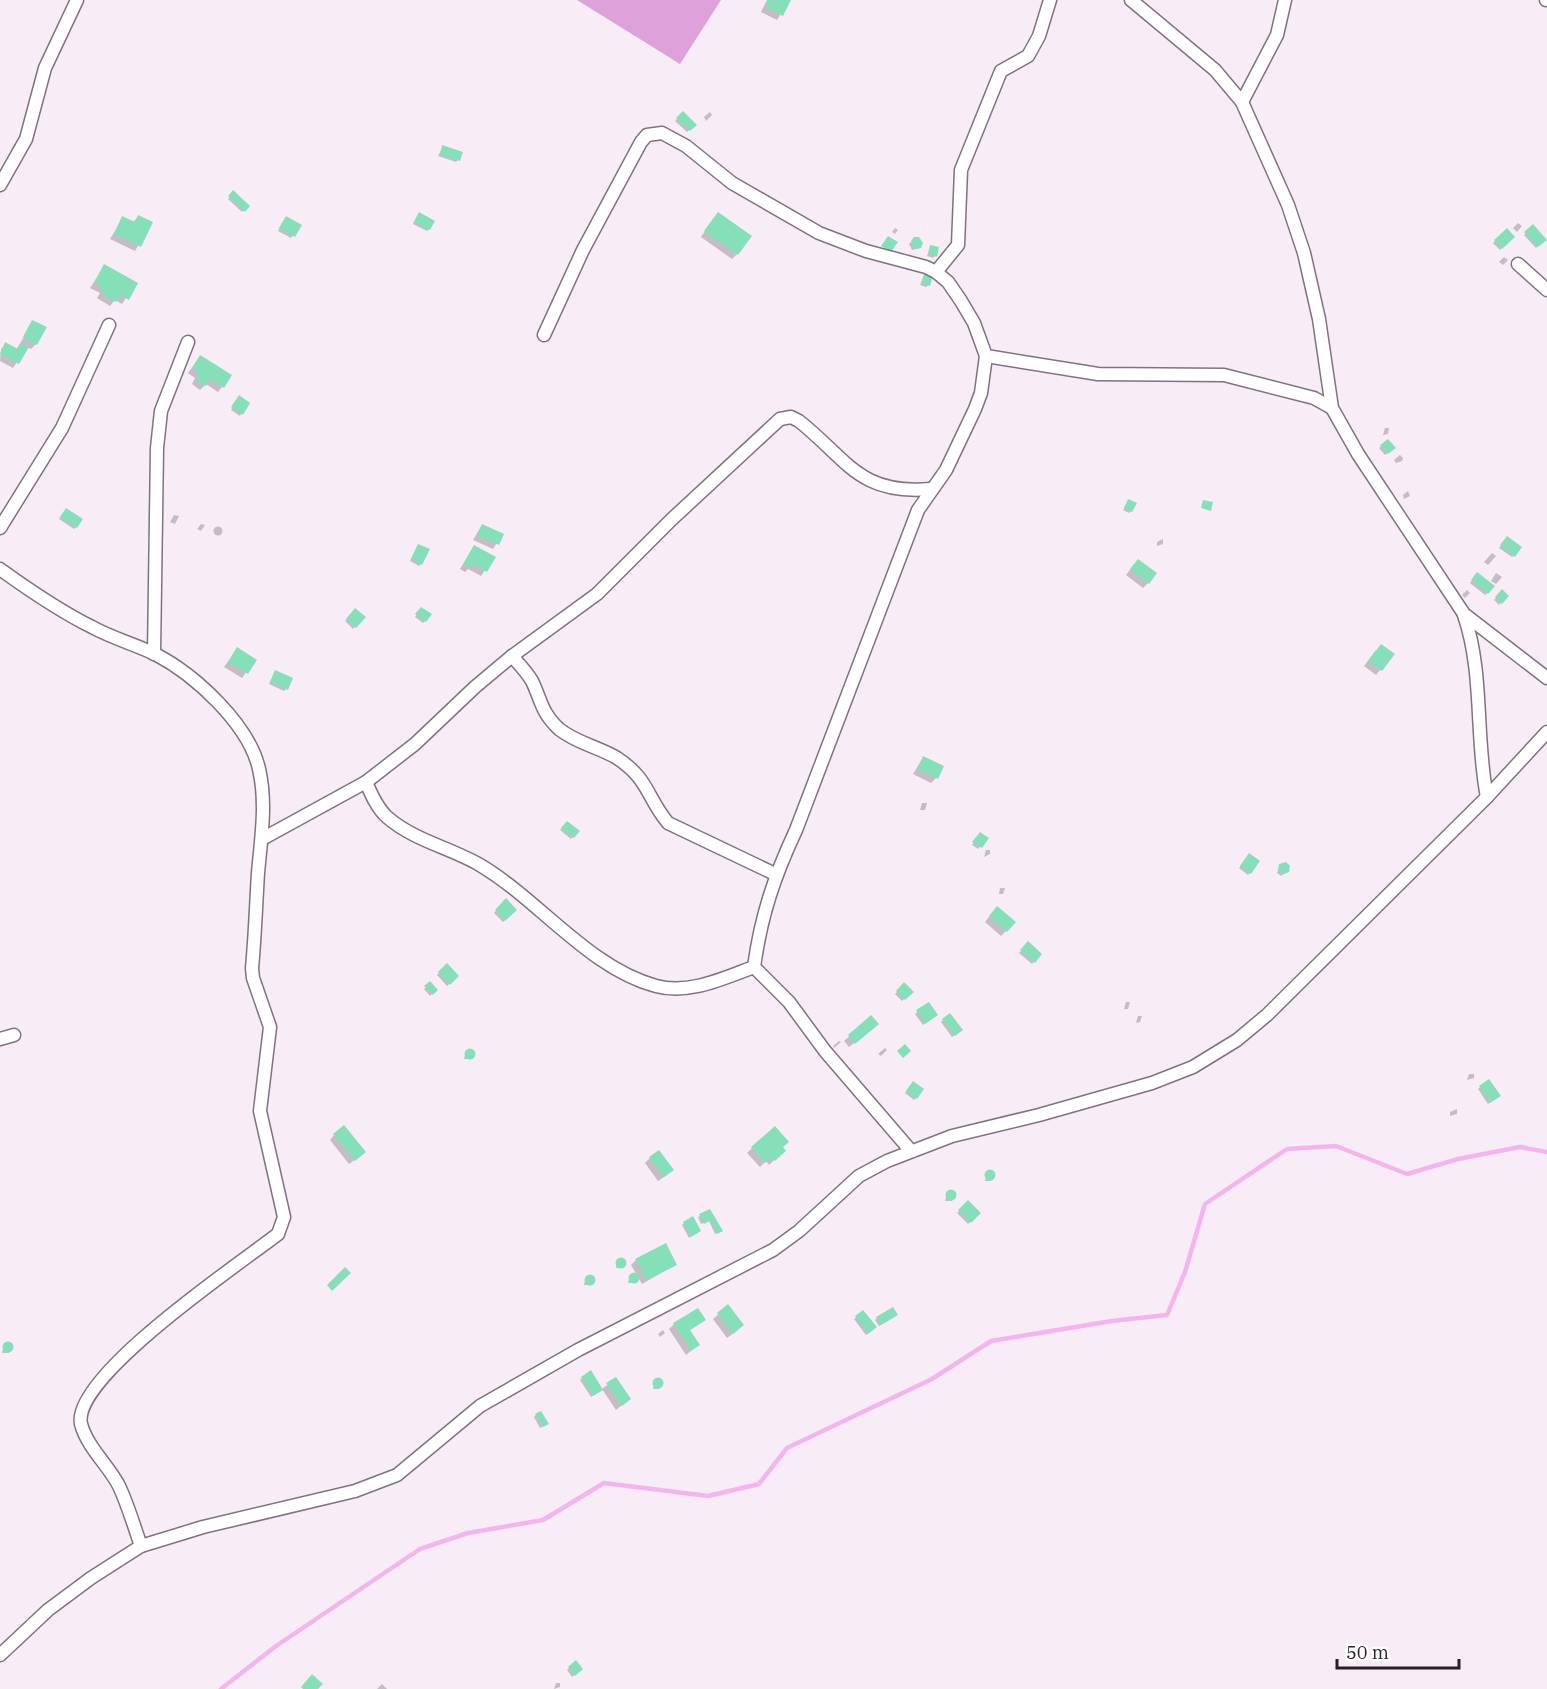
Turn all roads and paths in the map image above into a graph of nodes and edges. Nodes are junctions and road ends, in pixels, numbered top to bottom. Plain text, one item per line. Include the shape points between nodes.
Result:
1 (77, 0) edge
2 (1050, 0) edge
3 (1131, 0) edge
4 (1285, 0) edge
5 (1242, 102) junction
6 (0, 186) edge
7 (1518, 264) dead end
8 (936, 273) junction
9 (1547, 290) edge
10 (109, 325) dead end
11 (544, 335) dead end
12 (188, 342) dead end
13 (986, 356) junction
14 (1332, 408) junction
15 (930, 489) junction
16 (0, 528) edge
17 (0, 569) edge
18 (1464, 614) junction
19 (154, 654) junction
20 (512, 657) junction
21 (1547, 678) edge
22 (1547, 732) edge
23 (366, 782) junction
24 (1487, 797) junction
25 (262, 839) junction
26 (775, 874) junction
27 (754, 967) junction
28 (14, 1035) dead end
29 (0, 1040) edge
30 (911, 1151) junction
31 (141, 1546) junction
32 (1, 1653) edge

1 - 6 street via 45,68 26,139
2 - 8 street via 1028,56 1001,71 961,170 958,245
3 - 5 street via 1215,70
4 - 5 street via 1277,35
5 - 14 street via 1288,205 1304,253 1319,319
7 - 9 street
8 - 11 street via 819,233 732,183 686,146 654,132 641,141 583,250
8 - 13 street via 961,301
10 - 16 street via 62,428
12 - 19 street via 161,411
13 - 14 street via 1098,374 1224,375 1314,398
13 - 15 street via 975,409 946,470
14 - 18 street
15 - 20 street via 896,490 868,482 799,421 791,417 780,419 597,594
15 - 26 street via 918,510 796,830
17 - 19 street via 92,627
18 - 21 street
18 - 24 street via 1476,663 1481,767
19 - 25 street via 205,689 248,742 262,784
20 - 23 street via 415,744
20 - 26 street via 524,669 540,705 560,729 632,770 644,781 668,822
22 - 24 street
23 - 25 street
23 - 27 street via 386,816 480,865 612,965 637,979 680,988
24 - 30 street via 1267,1015 1193,1068
25 - 31 street via 252,968 270,1027 260,1111 284,1217 278,1234 156,1325 109,1373 84,1408 82,1425 119,1486
26 - 27 street via 765,903
27 - 30 street via 789,1002 825,1051
28 - 29 street
30 - 31 street via 859,1176 773,1250 588,1345 480,1406 397,1475 355,1491
31 - 32 street via 48,1610

